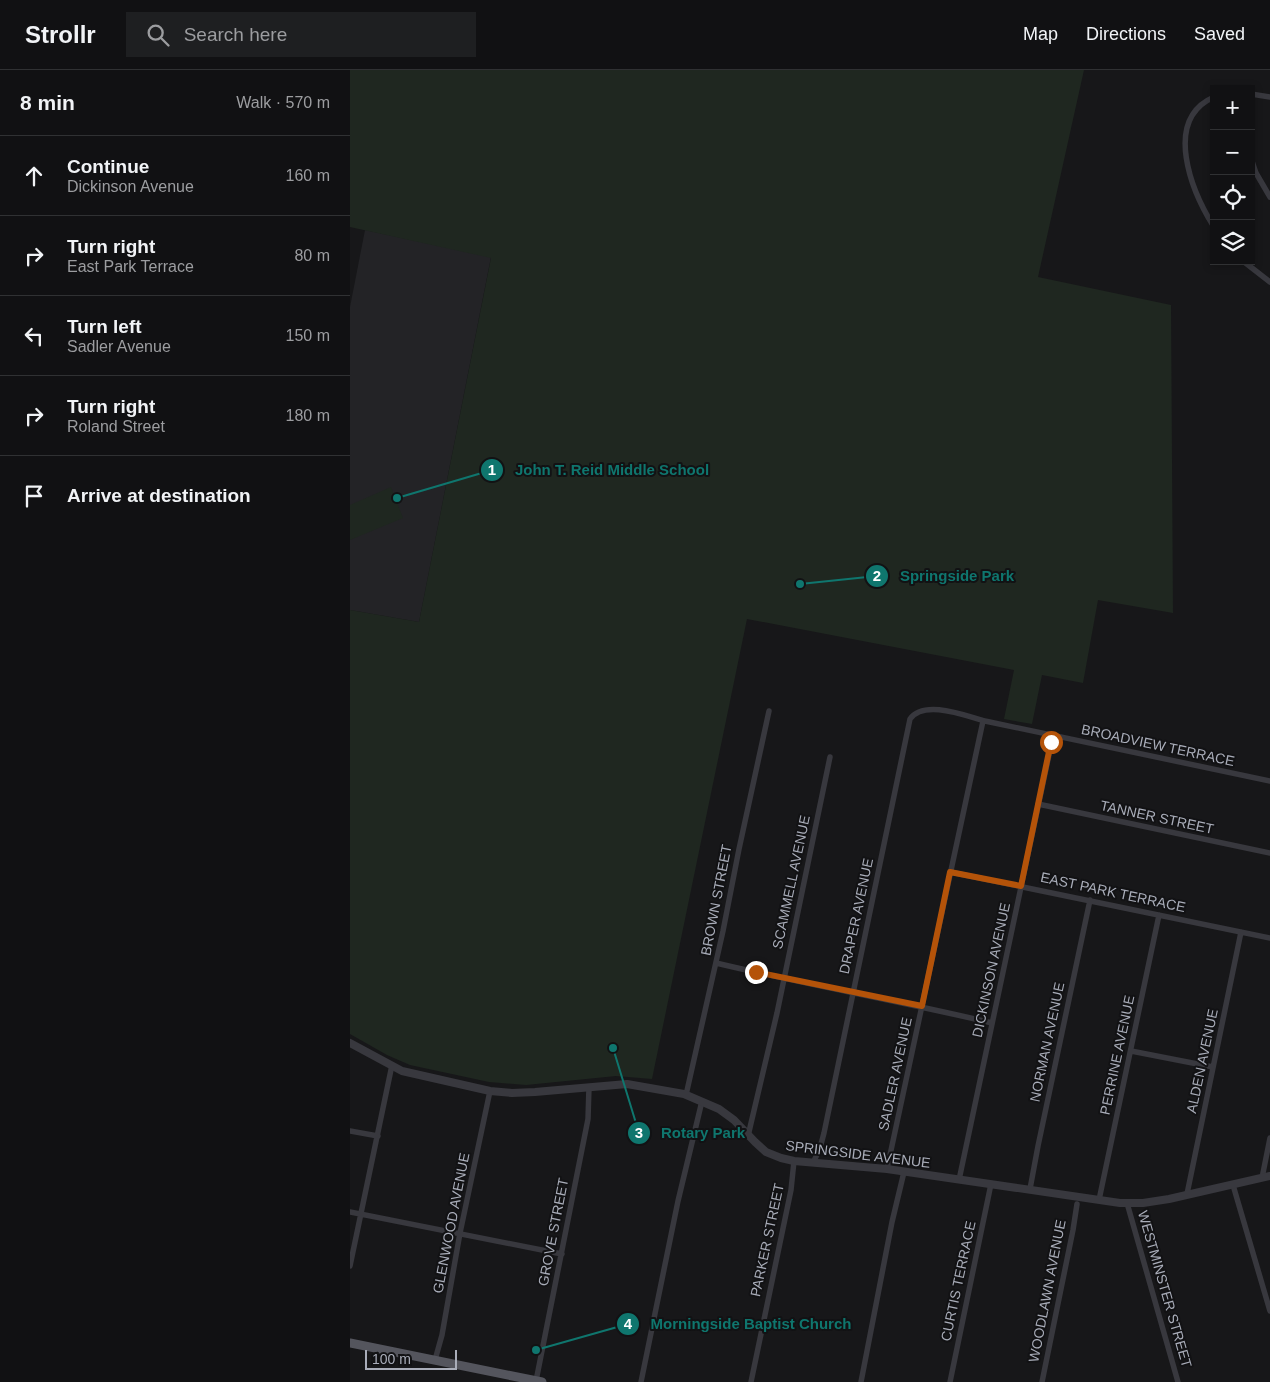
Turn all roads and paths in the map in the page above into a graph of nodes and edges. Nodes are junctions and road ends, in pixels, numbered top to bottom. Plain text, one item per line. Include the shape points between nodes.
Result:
1 (1255, 95) edge
2 (1270, 97) edge
3 (1210, 100) edge
4 (1255, 167) edge
5 (1270, 197) edge
6 (1210, 220) edge
7 (1248, 265) edge
8 (1270, 282) edge
9 (923, 710) joint
10 (769, 711) dead end
11 (983, 721) junction
12 (1052, 736) junction
13 (830, 757) dead end
14 (1270, 781) edge
15 (1038, 804) junction
16 (1270, 853) edge
17 (950, 872) junction
18 (1021, 886) junction
19 (1090, 900) junction
20 (1159, 915) junction
21 (1241, 932) junction
22 (1270, 938) edge
23 (716, 963) junction
24 (784, 978) junction
25 (853, 992) junction
26 (922, 1006) junction
27 (992, 1023) junction
28 (350, 1043) edge
29 (1131, 1051) junction
30 (392, 1065) junction
31 (1214, 1068) junction
32 (589, 1087) junction
33 (490, 1091) junction
34 (686, 1095) junction
35 (702, 1101) junction
36 (350, 1131) edge
37 (378, 1136) junction
38 (748, 1136) junction
39 (1270, 1138) edge
40 (794, 1161) junction
41 (813, 1163) junction
42 (887, 1169) junction
43 (904, 1172) junction
44 (1266, 1177) edge
45 (959, 1180) junction
46 (992, 1184) junction
47 (1233, 1185) junction
48 (1030, 1189) junction
49 (1187, 1194) junction
50 (1099, 1200) junction
51 (1127, 1203) junction
52 (1077, 1204) dead end
53 (350, 1212) edge
54 (360, 1214) junction
55 (460, 1233) junction
56 (562, 1254) junction
57 (350, 1266) edge
58 (1270, 1311) edge
59 (350, 1343) edge
60 (435, 1360) junction
61 (539, 1381) edge
62 (642, 1382) edge
63 (751, 1382) edge
64 (861, 1382) edge
65 (950, 1382) edge
66 (1042, 1382) edge
67 (1178, 1382) edge

1 - 2 street
3 - 6 street via 1190,116 1185,133 1187,163 1193,184
4 - 5 street
7 - 8 street
9 - 11 street, BROADVIEW TERRACE via 944,711
9 - 25 street, DRAPER AVENUE via 910,719
10 - 23 street, BROWN STREET
11 - 12 street, BROADVIEW TERRACE
11 - 17 street, SADLER AVENUE
12 - 14 street, BROADVIEW TERRACE
12 - 15 street, DICKINSON AVENUE
13 - 24 street, SCAMMELL AVENUE
15 - 16 street, TANNER STREET
15 - 18 street, DICKINSON AVENUE
17 - 18 street, EAST PARK TERRACE
17 - 26 street, SADLER AVENUE
18 - 19 street, EAST PARK TERRACE
18 - 27 street, DICKINSON AVENUE
19 - 20 street, EAST PARK TERRACE
19 - 48 street, NORMAN AVENUE
20 - 21 street, EAST PARK TERRACE
20 - 29 street, PERRINE AVENUE
21 - 22 street, EAST PARK TERRACE
21 - 31 street, ALDEN AVENUE
23 - 24 street
23 - 34 street, BROWN STREET
24 - 25 street
24 - 38 street, SCAMMELL AVENUE
25 - 26 street
25 - 41 street, DRAPER AVENUE via 824,1133
26 - 27 street
26 - 42 street, SADLER AVENUE
27 - 45 street, DICKINSON AVENUE
28 - 30 street, SPRINGSIDE AVENUE
29 - 31 street
29 - 50 street, PERRINE AVENUE
30 - 33 street, SPRINGSIDE AVENUE via 402,1071
30 - 37 street
31 - 49 street, ALDEN AVENUE
32 - 33 street, SPRINGSIDE AVENUE via 512,1093
32 - 34 street, SPRINGSIDE AVENUE via 627,1084
32 - 56 street, GROVE STREET via 588,1119
33 - 55 street, GLENWOOD AVENUE
34 - 35 street, SPRINGSIDE AVENUE
35 - 38 street, SPRINGSIDE AVENUE via 734,1120
35 - 62 street
36 - 37 street
37 - 54 street
38 - 40 street, SPRINGSIDE AVENUE via 766,1152
39 - 44 street
40 - 41 street, SPRINGSIDE AVENUE
40 - 63 street, PARKER STREET via 791,1190
41 - 42 street, SPRINGSIDE AVENUE
42 - 43 street, SPRINGSIDE AVENUE
43 - 45 street, SPRINGSIDE AVENUE
43 - 64 street
44 - 47 street, SPRINGSIDE AVENUE
45 - 46 street, SPRINGSIDE AVENUE
46 - 48 street, SPRINGSIDE AVENUE
46 - 65 street, CURTIS TERRACE
47 - 49 street, SPRINGSIDE AVENUE
47 - 58 street
48 - 50 street, SPRINGSIDE AVENUE
49 - 51 street, SPRINGSIDE AVENUE
50 - 51 street, SPRINGSIDE AVENUE
51 - 67 street, WESTMINSTER STREET
52 - 66 street, WOODLAWN AVENUE
53 - 54 street
54 - 55 street
54 - 57 street
55 - 56 street
55 - 60 street, GLENWOOD AVENUE
56 - 61 street, GROVE STREET
59 - 60 main road
60 - 61 main road

